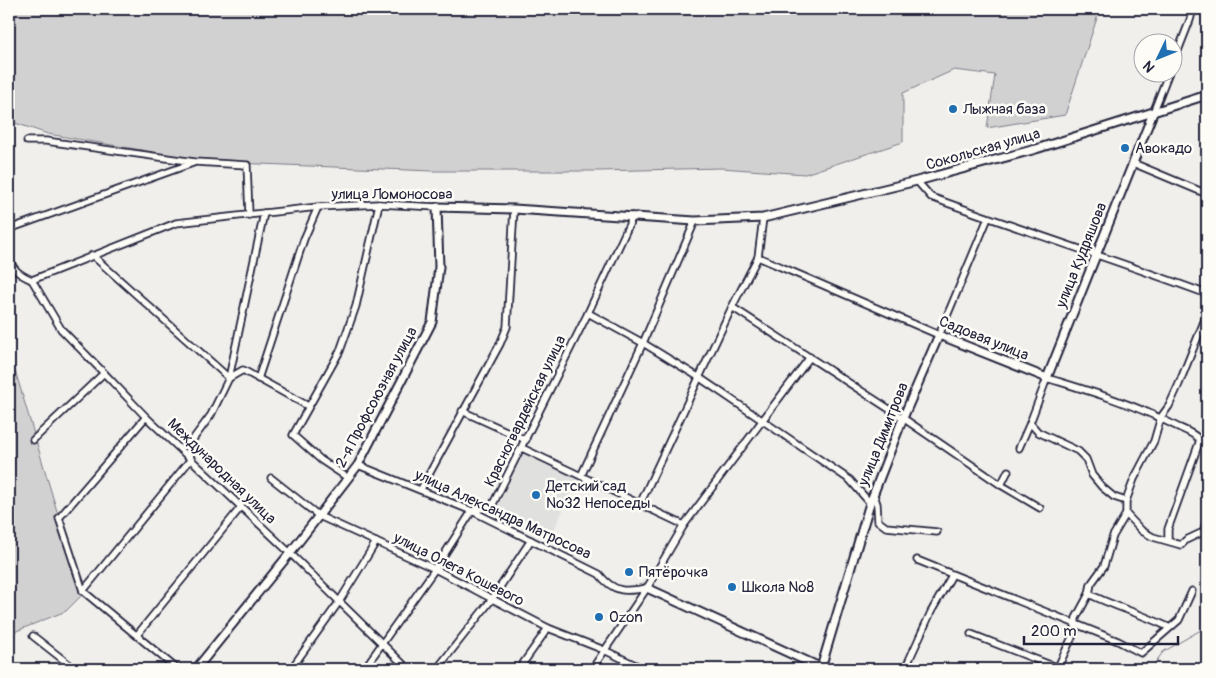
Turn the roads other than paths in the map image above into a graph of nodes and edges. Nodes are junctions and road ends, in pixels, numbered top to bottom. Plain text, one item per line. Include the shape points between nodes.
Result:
1 (1193, 9) edge
2 (1184, 35) edge
3 (1165, 82) edge
4 (1207, 95) edge
5 (1153, 113) junction
6 (27, 141) dead end
7 (195, 162) junction
8 (1133, 163) junction
9 (917, 181) junction
10 (1207, 194) edge
11 (379, 204) junction
12 (318, 207) junction
13 (437, 207) junction
14 (514, 209) junction
15 (264, 213) junction
16 (249, 215) junction
17 (633, 216) junction
18 (763, 218) junction
19 (988, 218) junction
20 (695, 221) junction
21 (9, 229) edge
22 (92, 255) junction
23 (1096, 255) junction
24 (9, 256) edge
25 (758, 257) junction
26 (32, 280) junction
27 (1207, 294) edge
28 (732, 308) junction
29 (588, 313) junction
30 (1207, 314) edge
31 (939, 335) junction
32 (643, 343) junction
33 (810, 357) junction
34 (104, 374) junction
35 (229, 378) junction
36 (258, 378) junction
37 (700, 378) junction
38 (1047, 378) junction
39 (308, 406) junction
40 (462, 411) junction
41 (146, 417) junction
42 (1161, 417) junction
43 (903, 418) junction
44 (762, 421) junction
45 (1030, 423) junction
46 (34, 440) dead end
47 (526, 440) junction
48 (1200, 440) junction
49 (1207, 440) edge
50 (522, 448) junction
51 (1018, 448) dead end
52 (191, 459) junction
53 (358, 465) junction
54 (1008, 471) dead end
55 (581, 476) junction
56 (271, 478) dead end
57 (348, 478) junction
58 (1001, 485) junction
59 (421, 490) junction
60 (874, 494) junction
61 (1126, 501) junction
62 (870, 503) junction
63 (640, 504) junction
64 (242, 507) junction
65 (1040, 508) dead end
66 (472, 511) junction
67 (1126, 514) junction
68 (319, 516) junction
69 (1207, 520) edge
70 (684, 525) junction
71 (936, 532) dead end
72 (531, 540) junction
73 (1168, 540) junction
74 (376, 542) junction
75 (290, 553) junction
76 (917, 560) dead end
77 (435, 569) junction
78 (952, 575) junction
79 (647, 588) junction
80 (83, 591) junction
81 (1192, 591) dead end
82 (1089, 594) junction
83 (492, 599) junction
84 (339, 602) junction
85 (1075, 624) junction
86 (1168, 627) junction
87 (548, 628) junction
88 (972, 634) dead end
89 (137, 635) junction
90 (34, 636) dead end
91 (381, 643) junction
92 (604, 650) junction
93 (814, 664) junction
94 (823, 668) edge
95 (75, 669) edge
96 (177, 669) edge
97 (197, 669) edge
98 (291, 669) edge
99 (364, 669) edge
100 (408, 669) edge
101 (437, 669) edge
102 (519, 669) edge
103 (592, 669) edge
104 (644, 669) edge
105 (808, 669) edge
106 (905, 669) edge
107 (1057, 669) edge

1 - 2 street
3 - 5 street, улица Кудряшова
4 - 5 street, Сокольская улица
5 - 8 street, улица Кудряшова
5 - 9 street, Сокольская улица
6 - 7 street
7 - 16 street via 247,165
7 - 21 street
8 - 10 street
8 - 23 street, улица Кудряшова
9 - 18 street, Сокольская улица
9 - 19 street via 931,197
11 - 12 street, улица Ломоносова
11 - 13 street, улица Ломоносова
11 - 39 street via 356,306 340,351
12 - 15 street, улица Ломоносова
12 - 36 street via 304,239
13 - 14 street, улица Ломоносова
13 - 53 street, 2-я Профсоюзная улица via 440,267 432,322
14 - 17 street, улица Ломоносова
14 - 40 street via 507,327
15 - 16 street, улица Ломоносова
15 - 35 street
16 - 22 street, улица Ломоносова via 176,223
17 - 20 street, улица Ломоносова
17 - 29 street, Красногвардейская улица
18 - 20 street, улица Ломоносова
18 - 25 street
19 - 23 street
19 - 31 street, улица Димитрова
20 - 32 street
22 - 26 street, улица Ломоносова
22 - 35 street
23 - 27 street
23 - 38 street, улица Кудряшова
24 - 26 street via 20,275
25 - 28 street
25 - 31 street, Садовая улица
26 - 34 street, Международная улица via 61,329
28 - 33 street
28 - 37 street
29 - 32 street
29 - 47 street, Красногвардейская улица
30 - 42 street via 1176,391
31 - 38 street, Садовая улица
31 - 43 street, улица Димитрова
32 - 37 street
32 - 55 street
33 - 43 street
33 - 44 street
34 - 41 street, Международная улица
34 - 46 street
35 - 36 street via 243,370
35 - 52 street via 211,415 188,446
36 - 39 street
37 - 44 street
37 - 63 street
38 - 42 street, Садовая улица
38 - 45 street, улица Кудряшова
39 - 57 street via 293,435
40 - 47 street
40 - 59 street
41 - 52 street, Международная улица
41 - 80 street via 59,518
42 - 48 street, Садовая улица
42 - 61 street via 1154,441
43 - 58 street
43 - 60 street, улица Димитрова
44 - 62 street via 850,480
44 - 70 street
45 - 51 street, улица Кудряшова
45 - 61 street via 1038,432 1078,451 1102,487 1114,497
47 - 50 street, Красногвардейская улица
48 - 49 street
48 - 73 street via 1168,529
50 - 55 street
50 - 66 street, Красногвардейская улица via 492,506
52 - 64 street, Международная улица
52 - 80 street
53 - 57 street, 2-я Профсоюзная улица
53 - 59 street, улица Александра Матросова
54 - 58 street
55 - 63 street
56 - 68 street, улица Олега Кошевого
57 - 68 street, 2-я Профсоюзная улица
58 - 65 street
59 - 66 street, улица Александра Матросова
60 - 62 street, улица Димитрова
60 - 71 street via 878,521 886,527
61 - 67 street
62 - 94 street, улица Димитрова
63 - 70 street
64 - 75 street, Международная улица
64 - 89 street
66 - 72 street, улица Александра Матросова
66 - 77 street
67 - 73 street via 1142,531
67 - 82 street via 1113,536 1104,566 1091,584
68 - 74 street, улица Олега Кошевого
68 - 75 street, 2-я Профсоюзная улица
69 - 73 street via 1203,532 1181,545
70 - 79 street
72 - 79 street, улица Александра Матросова via 599,574 606,584 626,592
72 - 83 street
74 - 77 street, улица Олега Кошевого
74 - 84 street
75 - 84 street, Международная улица
75 - 97 street, 2-я Профсоюзная улица
76 - 78 street
77 - 83 street, улица Олега Кошевого
77 - 91 street
78 - 85 street
78 - 106 street
79 - 92 street
79 - 93 street
80 - 89 street
81 - 86 street via 1179,620
82 - 85 street
82 - 86 street
83 - 87 street, улица Олега Кошевого
83 - 101 street
84 - 91 street, Международная улица
84 - 98 street
85 - 86 street via 1142,653
85 - 107 street via 1075,631
87 - 92 street, улица Олега Кошевого
87 - 102 street
88 - 107 street
89 - 96 street
90 - 95 street
91 - 99 street
91 - 100 street, Международная улица
92 - 103 street
92 - 104 street, улица Олега Кошевого
93 - 94 street
93 - 105 street

